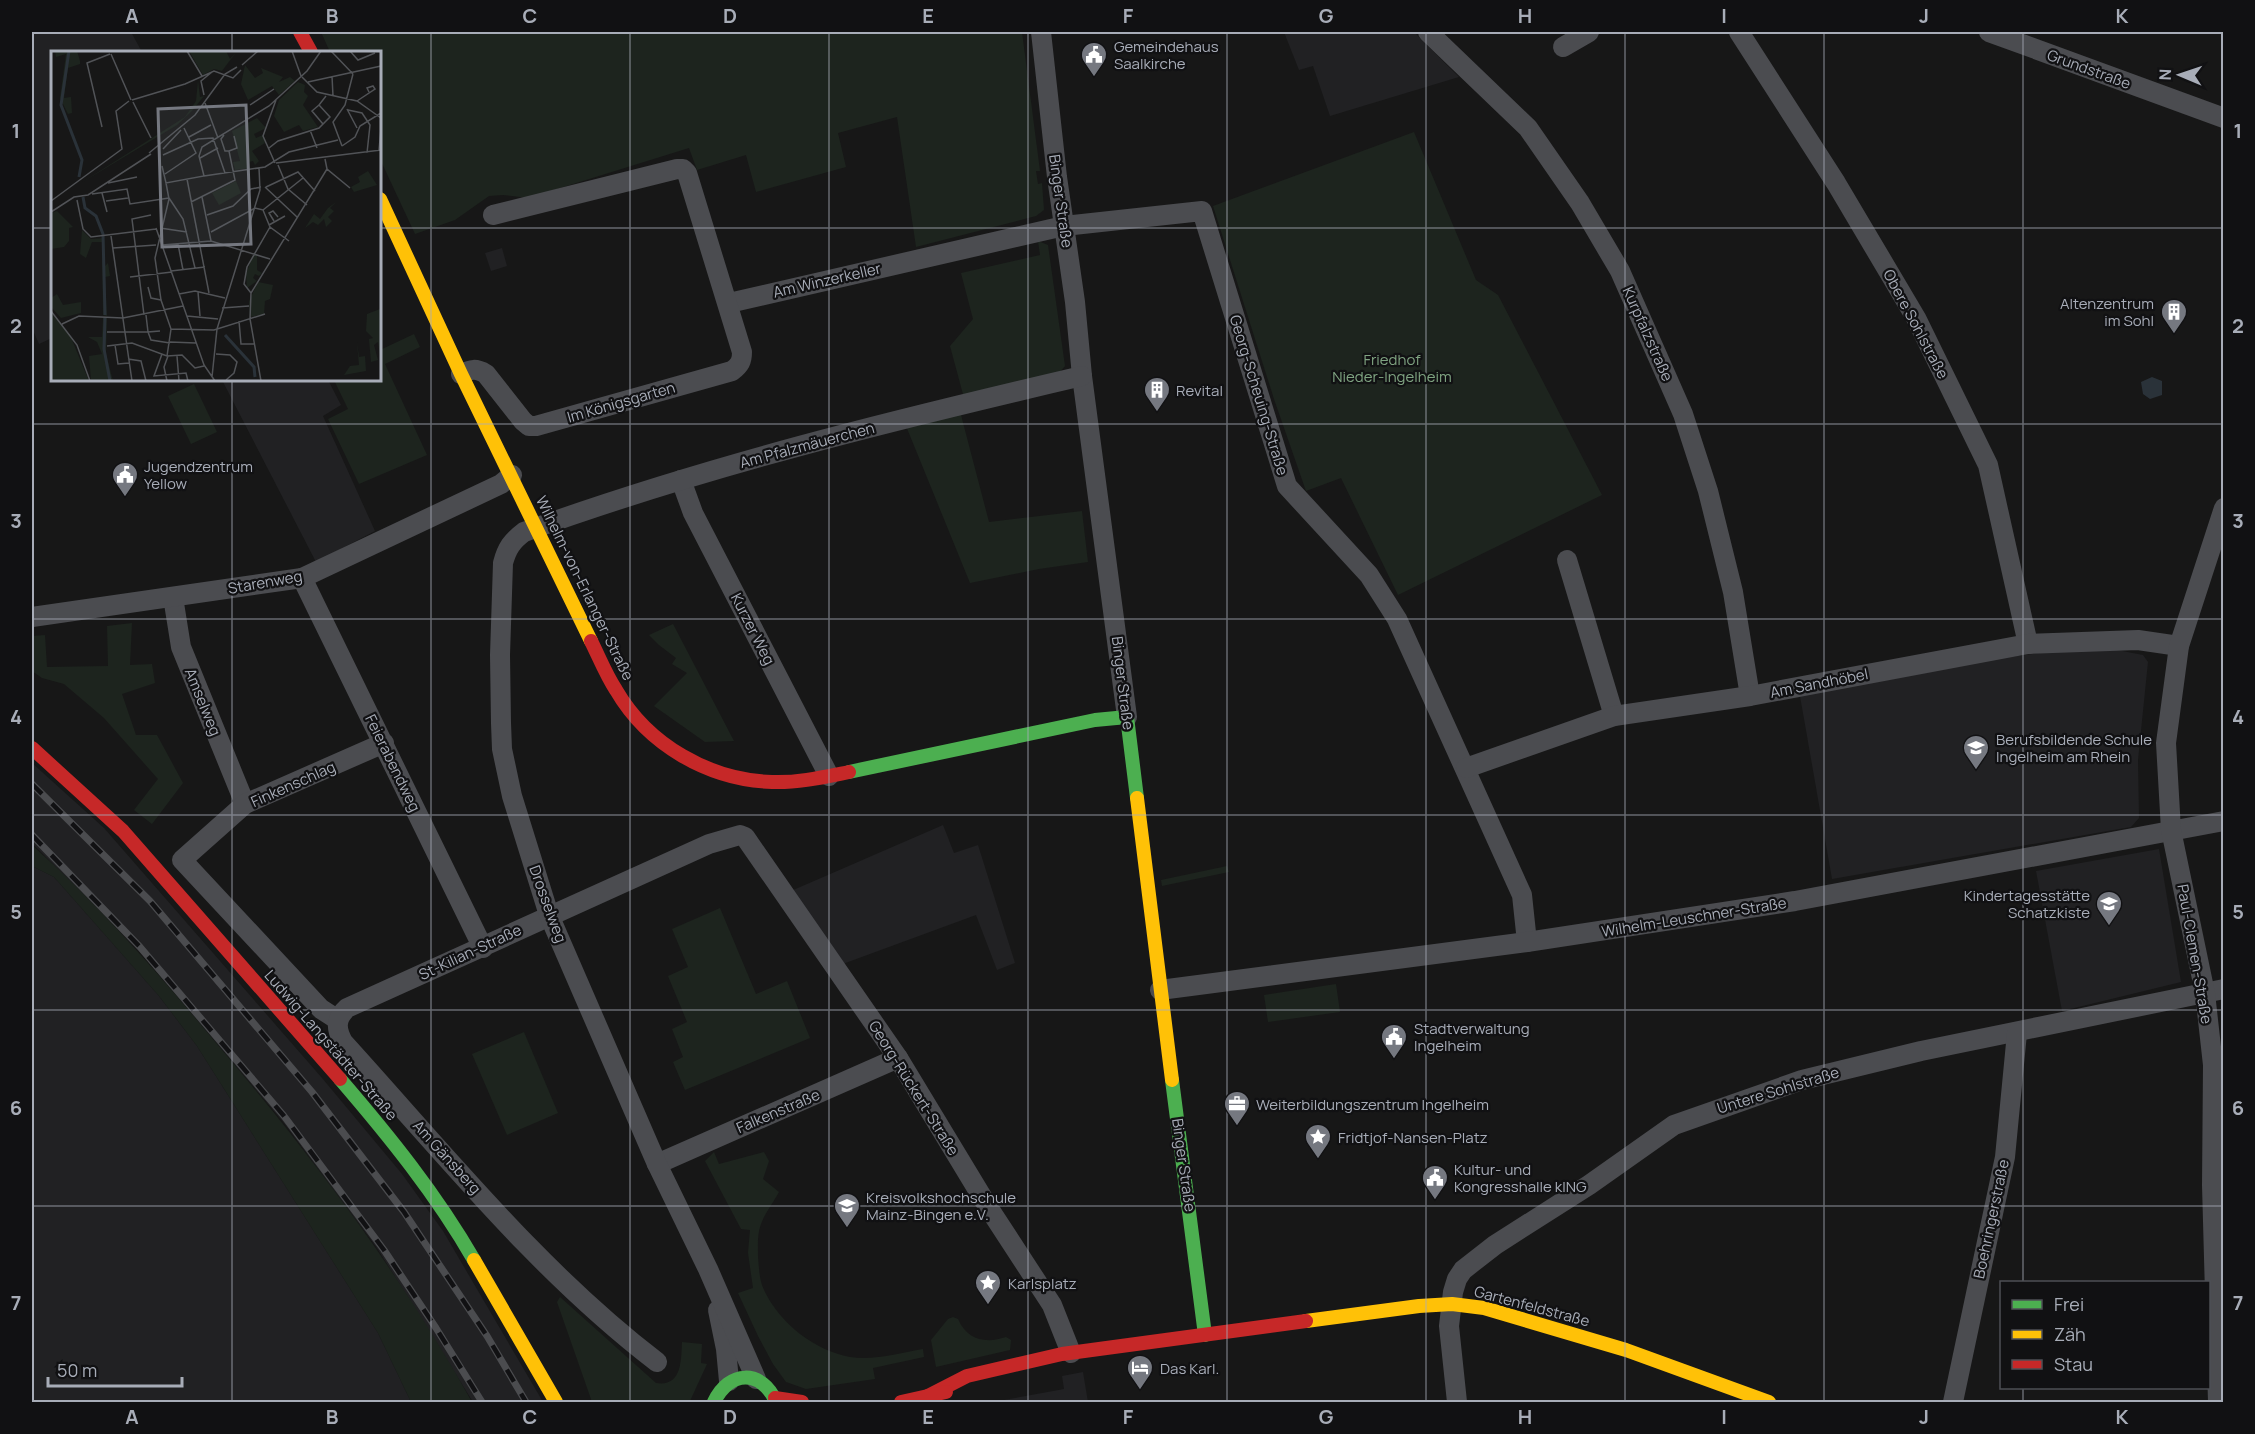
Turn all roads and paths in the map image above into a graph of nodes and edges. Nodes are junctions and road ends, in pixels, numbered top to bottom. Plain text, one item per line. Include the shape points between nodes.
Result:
1 (300, 32) edge
2 (1041, 32) edge
3 (1428, 32) edge
4 (1589, 32) edge
5 (1739, 32) edge
6 (1989, 32) edge
7 (1563, 47) dead end
8 (310, 51) edge
9 (2223, 118) edge
10 (381, 200) edge
11 (493, 215) dead end
12 (1064, 226) junction
13 (729, 303) junction
14 (461, 374) junction
15 (1082, 376) junction
16 (512, 475) junction
17 (681, 480) junction
18 (2223, 508) edge
19 (536, 528) junction
20 (1567, 560) dead end
21 (302, 578) junction
22 (173, 597) junction
23 (32, 616) edge
24 (2028, 644) junction
25 (2179, 646) junction
26 (1750, 696) junction
27 (1614, 716) junction
28 (1127, 717) junction
29 (384, 743) junction
30 (32, 748) edge
31 (1466, 768) junction
32 (829, 777) junction
33 (245, 804) junction
34 (2223, 821) edge
35 (2171, 830) junction
36 (740, 835) joint
37 (549, 915) junction
38 (1527, 942) junction
39 (483, 948) junction
40 (1160, 990) junction
41 (2214, 991) edge
42 (338, 1020) junction
43 (2017, 1033) junction
44 (898, 1058) junction
45 (657, 1164) junction
46 (2218, 1184) edge
47 (708, 1269) junction
48 (1452, 1304) junction
49 (1205, 1335) junction
50 (1071, 1353) junction
51 (657, 1362) dead end
52 (756, 1379) junction
53 (729, 1381) junction
54 (776, 1400) edge
55 (555, 1402) edge
56 (714, 1402) edge
57 (802, 1402) edge
58 (901, 1402) edge
59 (1457, 1402) edge
60 (1769, 1402) edge
61 (1953, 1402) edge
62 (2218, 1402) edge

1 - 8 main road
2 - 12 street, Binger Straße
3 - 26 street, Kurpfalzstraße via 1528,128 1581,203 1620,271 1683,414 1708,491 1732,592
4 - 7 street
5 - 24 street, Obere Sohlstraße via 1836,183 1916,318 1988,465
6 - 9 street, Grundstraße
10 - 14 main road, Wilhelm-von-Erlanger-Straße
11 - 13 street via 683,169
12 - 13 street, Am Winzerkeller
12 - 15 street, Binger Straße
12 - 31 street, Georg-Scheuing-Straße via 1202,211 1287,486 1369,574 1397,619
13 - 14 street, Im Königsgarten via 742,351 739,366 732,371 536,426 523,422 486,374 470,369
14 - 16 main road, Wilhelm-von-Erlanger-Straße
15 - 17 street, Am Pfalzmäuerchen via 926,412
15 - 28 street, Binger Straße
16 - 19 main road, Wilhelm-von-Erlanger-Straße
16 - 21 street, Starenweg via 501,484
17 - 19 street, Am Pfalzmäuerchen
17 - 32 street, Kurzer Weg via 693,513
18 - 25 street, Paul-Clemen-Straße
19 - 32 main road, Wilhelm-von-Erlanger-Straße via 616,691 664,744 716,771 754,781
19 - 37 street, Drosselweg via 514,539 503,563 501,723 512,796
20 - 27 street
21 - 22 street, Starenweg
21 - 29 street, Feierabendweg
22 - 23 street, Starenweg
22 - 33 street, Amselweg via 181,647
24 - 25 street, Am Sandhöbel via 2138,640
24 - 26 street, Am Sandhöbel
25 - 35 street, Paul-Clemen-Straße via 2166,743
26 - 27 street, Am Sandhöbel
27 - 31 street, Am Sandhöbel
28 - 32 main road, Wilhelm-von-Erlanger-Straße via 1095,720
28 - 40 main road, Binger Straße
29 - 33 street, Finkenschlag
29 - 39 street, Feierabendweg
30 - 55 main road, Ludwig-Langstädter-Straße via 129,837 386,1132 469,1250
31 - 38 street, Georg-Scheuing-Straße via 1522,895
33 - 42 street, Finkenschlag via 182,860 321,1009
34 - 35 street, Wilhelm-Leuschner-Straße
35 - 38 street, Wilhelm-Leuschner-Straße via 1795,902
35 - 41 street, Paul-Clemen-Straße
36 - 37 street, St-Kilian-Straße via 709,844
36 - 44 street, Georg-Rückert-Straße
37 - 39 street, St-Kilian-Straße
37 - 45 street, Drosselweg
38 - 40 street, Wilhelm-Leuschner-Straße
39 - 42 street, St-Kilian-Straße via 347,1008
40 - 49 main road, Binger Straße
41 - 43 street, Untere Sohlstraße
41 - 46 street, Paul-Clemen-Straße
42 - 51 street, Am Gänsberg via 336,1027 343,1042 541,1260 612,1328
43 - 48 street, Untere Sohlstraße via 1802,1080 1674,1125 1463,1270
43 - 61 street, Boehringerstraße via 2005,1157
44 - 45 street, Falkenstraße
44 - 50 street, Georg-Rückert-Straße via 1052,1305
45 - 47 street, Drosselweg
46 - 62 street, Paul-Clemen-Straße
47 - 52 street, Drosselweg
47 - 53 street, Drosselweg
48 - 49 main road, Gartenfeldstraße
48 - 59 street, Untere Sohlstraße via 1449,1340
48 - 60 main road, Gartenfeldstraße via 1484,1308 1599,1341
49 - 50 main road, Gartenfeldstraße
50 - 58 main road, Gartenfeldstraße via 967,1376 928,1396
52 - 53 main road via 740,1377
52 - 54 main road via 766,1384
53 - 56 main road
54 - 57 main road

